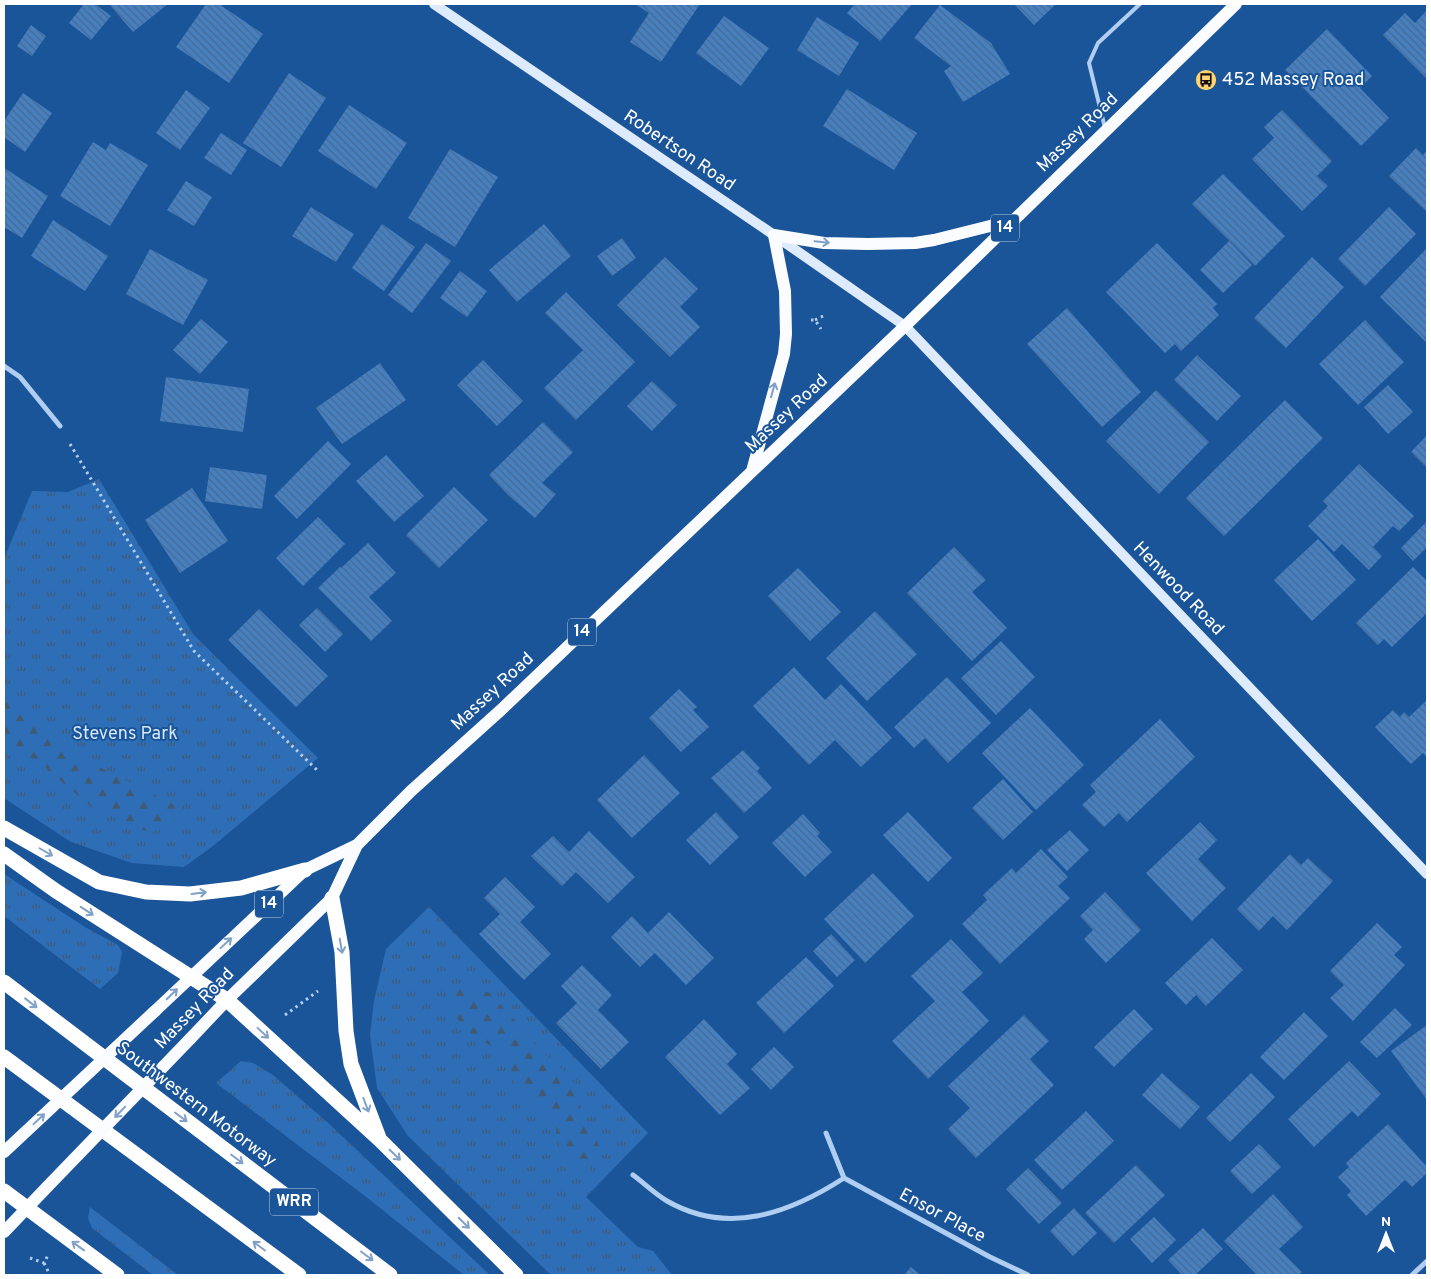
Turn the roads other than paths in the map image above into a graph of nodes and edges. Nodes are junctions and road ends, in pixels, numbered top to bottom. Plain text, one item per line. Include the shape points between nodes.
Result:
1 (434, 4) edge
2 (1140, 4) edge
3 (1236, 4) edge
4 (1106, 130) junction
5 (1014, 220) junction
6 (774, 235) junction
7 (905, 326) junction
8 (4, 366) edge
9 (60, 426) road end
10 (752, 471) junction
11 (4, 828) edge
12 (357, 844) junction
13 (4, 854) edge
14 (305, 870) junction
15 (1427, 874) edge
16 (332, 898) junction
17 (190, 976) junction
18 (4, 982) edge
19 (227, 1000) junction
20 (4, 1057) edge
21 (826, 1133) dead end
22 (380, 1140) junction
23 (4, 1152) edge
24 (633, 1175) dead end
25 (844, 1178) junction
26 (4, 1191) edge
27 (26, 1208) junction
28 (4, 1232) edge
29 (1427, 1261) edge
30 (117, 1275) edge
31 (298, 1275) edge
32 (390, 1275) edge
33 (516, 1275) edge
34 (1028, 1275) edge
35 (1412, 1275) edge

1 - 6 main road, Robertson Road
2 - 4 lane via 1098,43 1089,63
3 - 4 main road, Massey Road / 14
4 - 5 main road, Massey Road / 14
6 -> 5 main road via 824,243 915,243
5 - 7 main road, Massey Road / 14
6 - 7 main road, Robertson Road
10 -> 6 main road via 784,354 786,334 786,290
7 - 10 main road, Massey Road / 14
7 - 15 main road, Henwood Road
8 - 9 street via 20,377
10 - 12 main road, Massey Road / 14
11 -> 14 highway via 99,882 146,892 190,894 242,888
12 - 14 main road, Massey Road / 14
12 - 16 main road, Massey Road / 14
13 -> 17 highway
17 -> 14 main road, Massey Road / 14
16 - 19 main road, Massey Road / 14
16 -> 22 highway via 342,952 351,1064
17 - 19 highway
23 -> 17 main road, Massey Road / 14, bridge
18 -> 32 highway, Southwestern Motorway / WRR
19 -> 22 highway
19 -> 27 main road, Massey Road / 14, bridge
31 -> 20 highway
21 - 25 street
22 -> 33 highway
24 - 25 street via 667,1201 704,1216 742,1219 772,1214 819,1194
25 - 34 street, Ensor Place
26 - 27 highway
27 - 28 main road, Massey Road / 14
30 -> 27 highway
29 - 35 street

